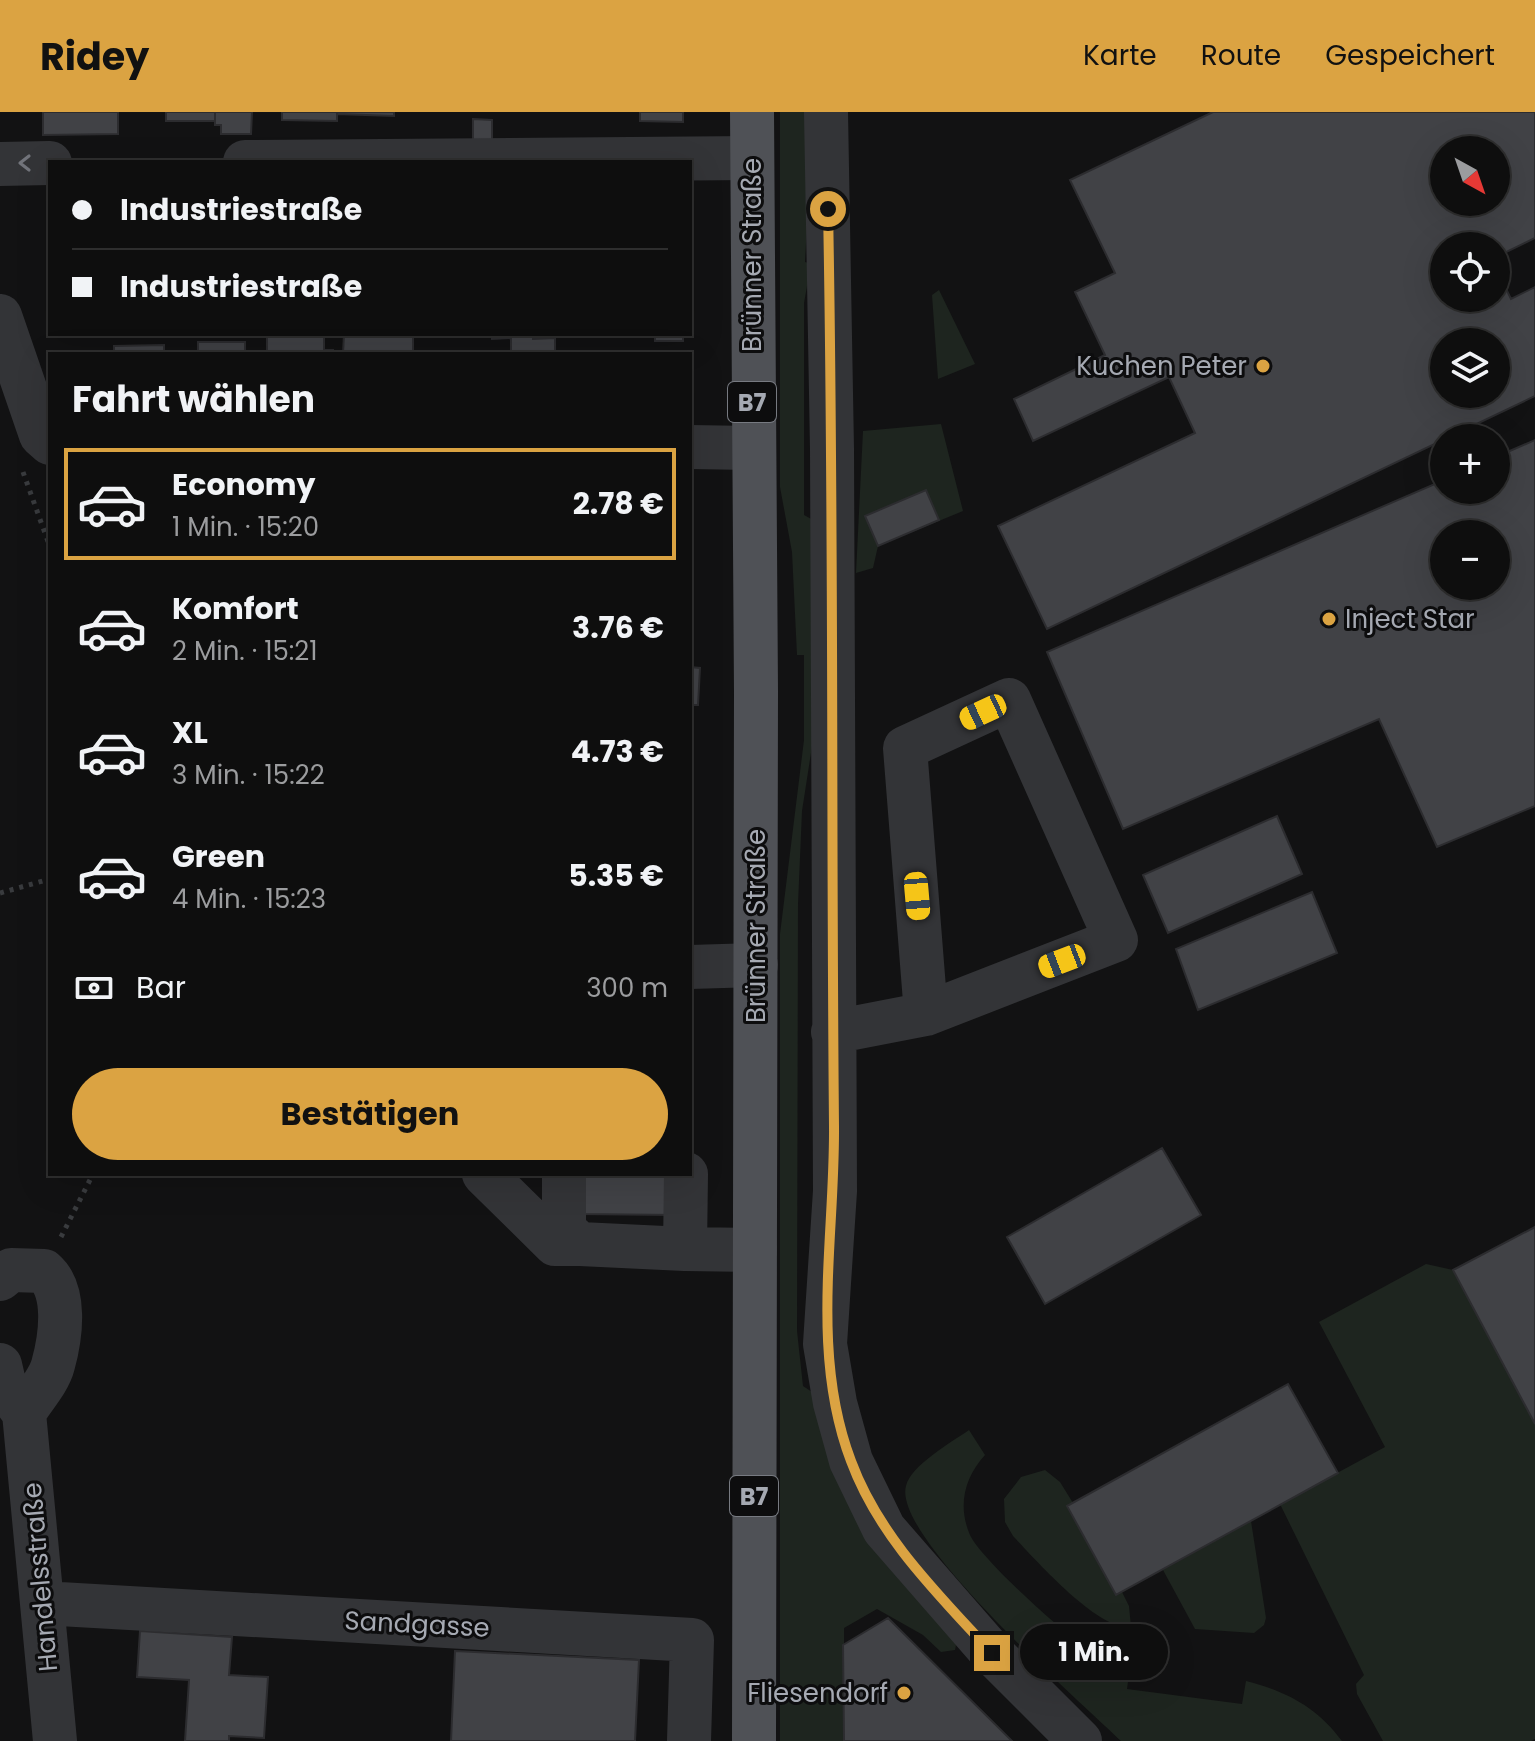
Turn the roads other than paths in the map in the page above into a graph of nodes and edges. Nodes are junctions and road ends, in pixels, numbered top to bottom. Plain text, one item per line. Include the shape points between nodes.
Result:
1 (752, 112) edge
2 (826, 112) edge
3 (752, 158) junction
4 (498, 160) edge
5 (48, 163) edge
6 (0, 164) edge
7 (0, 316) edge
8 (48, 441) edge
9 (692, 447) edge
10 (751, 448) junction
11 (756, 965) junction
12 (692, 967) edge
13 (926, 1014) junction
14 (833, 1032) junction
15 (486, 1176) edge
16 (546, 1176) edge
17 (564, 1176) edge
18 (686, 1176) edge
19 (572, 1237) junction
20 (685, 1249) junction
21 (755, 1250) junction
22 (0, 1279) edge
23 (0, 1365) edge
24 (24, 1413) junction
25 (42, 1603) junction
26 (55, 1741) edge
27 (689, 1741) edge
28 (754, 1741) edge
29 (1080, 1741) edge

1 - 3 main road, Brünner Straße / B7
2 - 14 street
3 - 4 street
3 - 10 main road, Brünner Straße / B7
5 -> 6 street
7 - 8 street via 41,435
9 - 10 street
10 - 11 main road, Brünner Straße / B7
11 - 12 street
11 - 21 main road, Brünner Straße / B7
13 - 13 street via 1116,940 1009,700 905,748
13 - 14 street
14 - 29 street via 835,1191 825,1344 851,1461 884,1529 917,1570
15 - 19 street via 555,1244
16 - 19 street
17 - 19 street
18 - 20 street
19 - 20 street
20 - 21 street
21 - 28 main road, Brünner Straße / B7
22 - 24 street via 11,1270 44,1271 56,1281 60,1299 53,1366
23 - 24 street, Handelsstraße via 5,1387
24 - 25 street, Handelsstraße
25 - 26 street, Handelsstraße
25 - 27 street, Sandgasse via 692,1640

